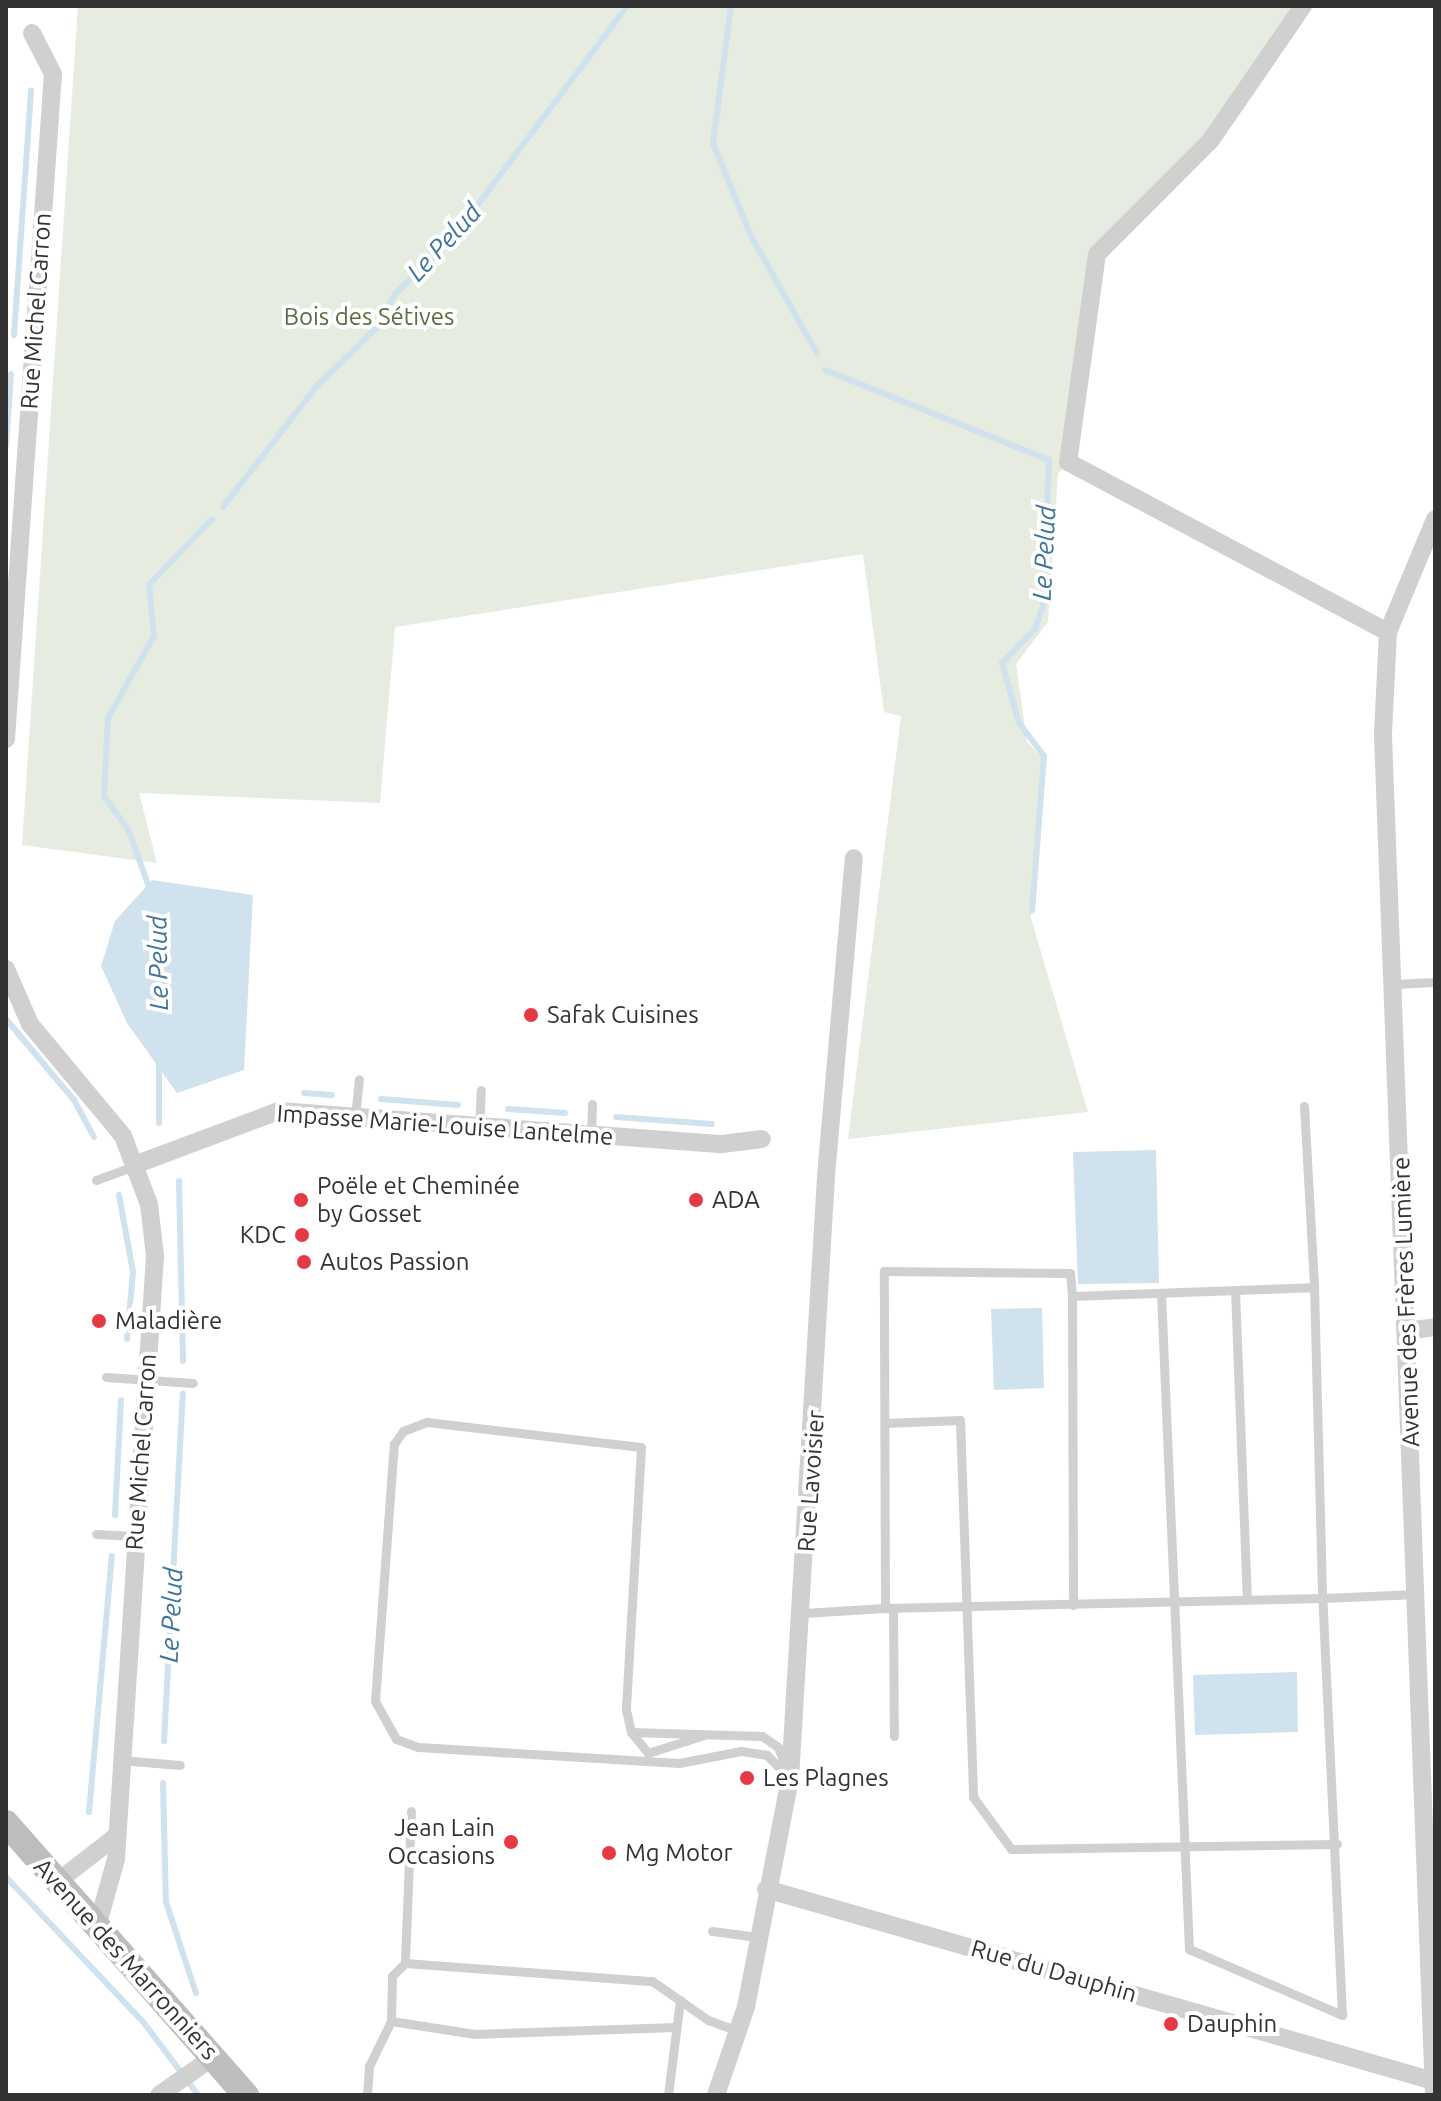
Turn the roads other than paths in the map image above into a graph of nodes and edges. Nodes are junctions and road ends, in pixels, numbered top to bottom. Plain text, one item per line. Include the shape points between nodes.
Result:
1 (1303, 6) edge
2 (32, 33) dead end
3 (1435, 519) edge
4 (12, 548) edge
5 (1388, 632) junction
6 (6, 739) edge
7 (854, 858) dead end
8 (6, 969) edge
9 (1435, 982) edge
10 (1394, 984) junction
11 (359, 1079) dead end
12 (481, 1090) dead end
13 (592, 1104) dead end
14 (1304, 1106) dead end
15 (355, 1117) junction
16 (479, 1126) junction
17 (591, 1134) junction
18 (762, 1139) dead end
19 (137, 1164) junction
20 (96, 1180) dead end
21 (1314, 1287) junction
22 (1235, 1290) junction
23 (1161, 1293) junction
24 (1072, 1296) junction
25 (1435, 1327) edge
26 (1407, 1331) junction
27 (106, 1377) dead end
28 (146, 1380) junction
29 (193, 1383) dead end
30 (885, 1423) junction
31 (96, 1534) dead end
32 (135, 1536) junction
33 (1418, 1594) junction
34 (1322, 1598) junction
35 (1247, 1600) junction
36 (1174, 1602) junction
37 (1073, 1605) junction
38 (889, 1608) junction
39 (968, 1608) junction
40 (804, 1613) junction
41 (631, 1732) junction
42 (707, 1733) junction
43 (894, 1736) dead end
44 (120, 1760) junction
45 (180, 1765) dead end
46 (790, 1779) junction
47 (411, 1811) dead end
48 (6, 1823) edge
49 (115, 1837) junction
50 (1337, 1844) junction
51 (1185, 1851) junction
52 (57, 1882) junction
53 (766, 1889) junction
54 (97, 1927) junction
55 (712, 1931) dead end
56 (758, 1937) junction
57 (405, 1963) junction
58 (680, 2000) junction
59 (391, 2021) junction
60 (676, 2027) junction
61 (738, 2031) junction
62 (213, 2057) junction
63 (1434, 2088) edge
64 (163, 2093) edge
65 (246, 2095) edge
66 (367, 2095) edge
67 (668, 2095) edge
68 (716, 2095) edge

1 - 5 street via 1211,140 1097,254 1068,462
2 - 4 street, Rue Michel Carron via 53,74
3 - 5 street, Avenue des Frères Lumière
4 - 6 street, Rue Michel Carron
5 - 10 street, Avenue des Frères Lumière via 1383,734
7 - 40 street, Rue Lavoisier via 827,1161
8 - 19 street, Rue Michel Carron via 30,1024 96,1095
9 - 10 lane
10 - 26 street, Avenue des Frères Lumière
11 - 15 lane
12 - 16 lane
13 - 17 lane
14 - 21 lane
15 - 16 street, Impasse Marie-Louise Lantelme
15 - 19 street, Impasse Marie-Louise Lantelme via 279,1111
16 - 17 street, Impasse Marie-Louise Lantelme
17 - 18 street, Impasse Marie-Louise Lantelme via 722,1144
19 - 20 lane
19 - 28 street, Rue Michel Carron via 155,1256
21 - 22 lane
21 - 34 lane
22 - 23 lane
22 - 35 lane
23 - 24 lane
23 - 36 lane
24 - 30 lane via 1070,1273 884,1271
24 - 37 lane
25 - 26 street
26 - 33 street, Avenue des Frères Lumière
27 - 28 lane
28 - 29 lane
28 - 32 street, Rue Michel Carron
30 - 38 lane
30 - 39 lane via 960,1420
31 - 32 lane
32 - 44 street, Rue Michel Carron
33 - 34 lane
33 - 63 street, Avenue des Frères Lumière
34 - 35 lane
34 - 50 lane
35 - 36 lane
36 - 37 lane
36 - 51 lane
37 - 39 lane
38 - 39 lane
38 - 40 lane
38 - 43 lane
39 - 51 lane via 973,1797 1011,1849
40 - 46 street, Rue Lavoisier
41 - 42 lane
41 - 42 lane via 648,1753
41 - 46 lane via 626,1710 641,1447 427,1422 403,1431 394,1444 375,1701 396,1739 418,1747 679,1763 741,1751 767,1755
42 - 46 lane via 762,1736 778,1747
44 - 45 lane
44 - 49 street, Rue Michel Carron
46 - 53 street, Rue Lavoisier
47 - 57 lane
48 - 52 main road, Avenue des Marronniers
49 - 52 street
49 - 54 street, Rue Michel Carron via 116,1859
50 - 51 lane
50 - 51 lane via 1342,2015 1189,1949
52 - 54 main road, Avenue des Marronniers
53 - 56 street, Rue Lavoisier
53 - 63 street, Rue du Dauphin
54 - 62 main road, Avenue des Marronniers
55 - 56 lane
56 - 61 street, Rue Lavoisier
57 - 58 lane via 652,1981
57 - 59 lane via 392,1976
58 - 60 lane
58 - 61 lane
59 - 60 lane via 475,2034
59 - 66 lane via 369,2066
60 - 67 lane
61 - 68 street, Rue Lavoisier
62 - 64 street
62 - 65 main road, Avenue des Marronniers

